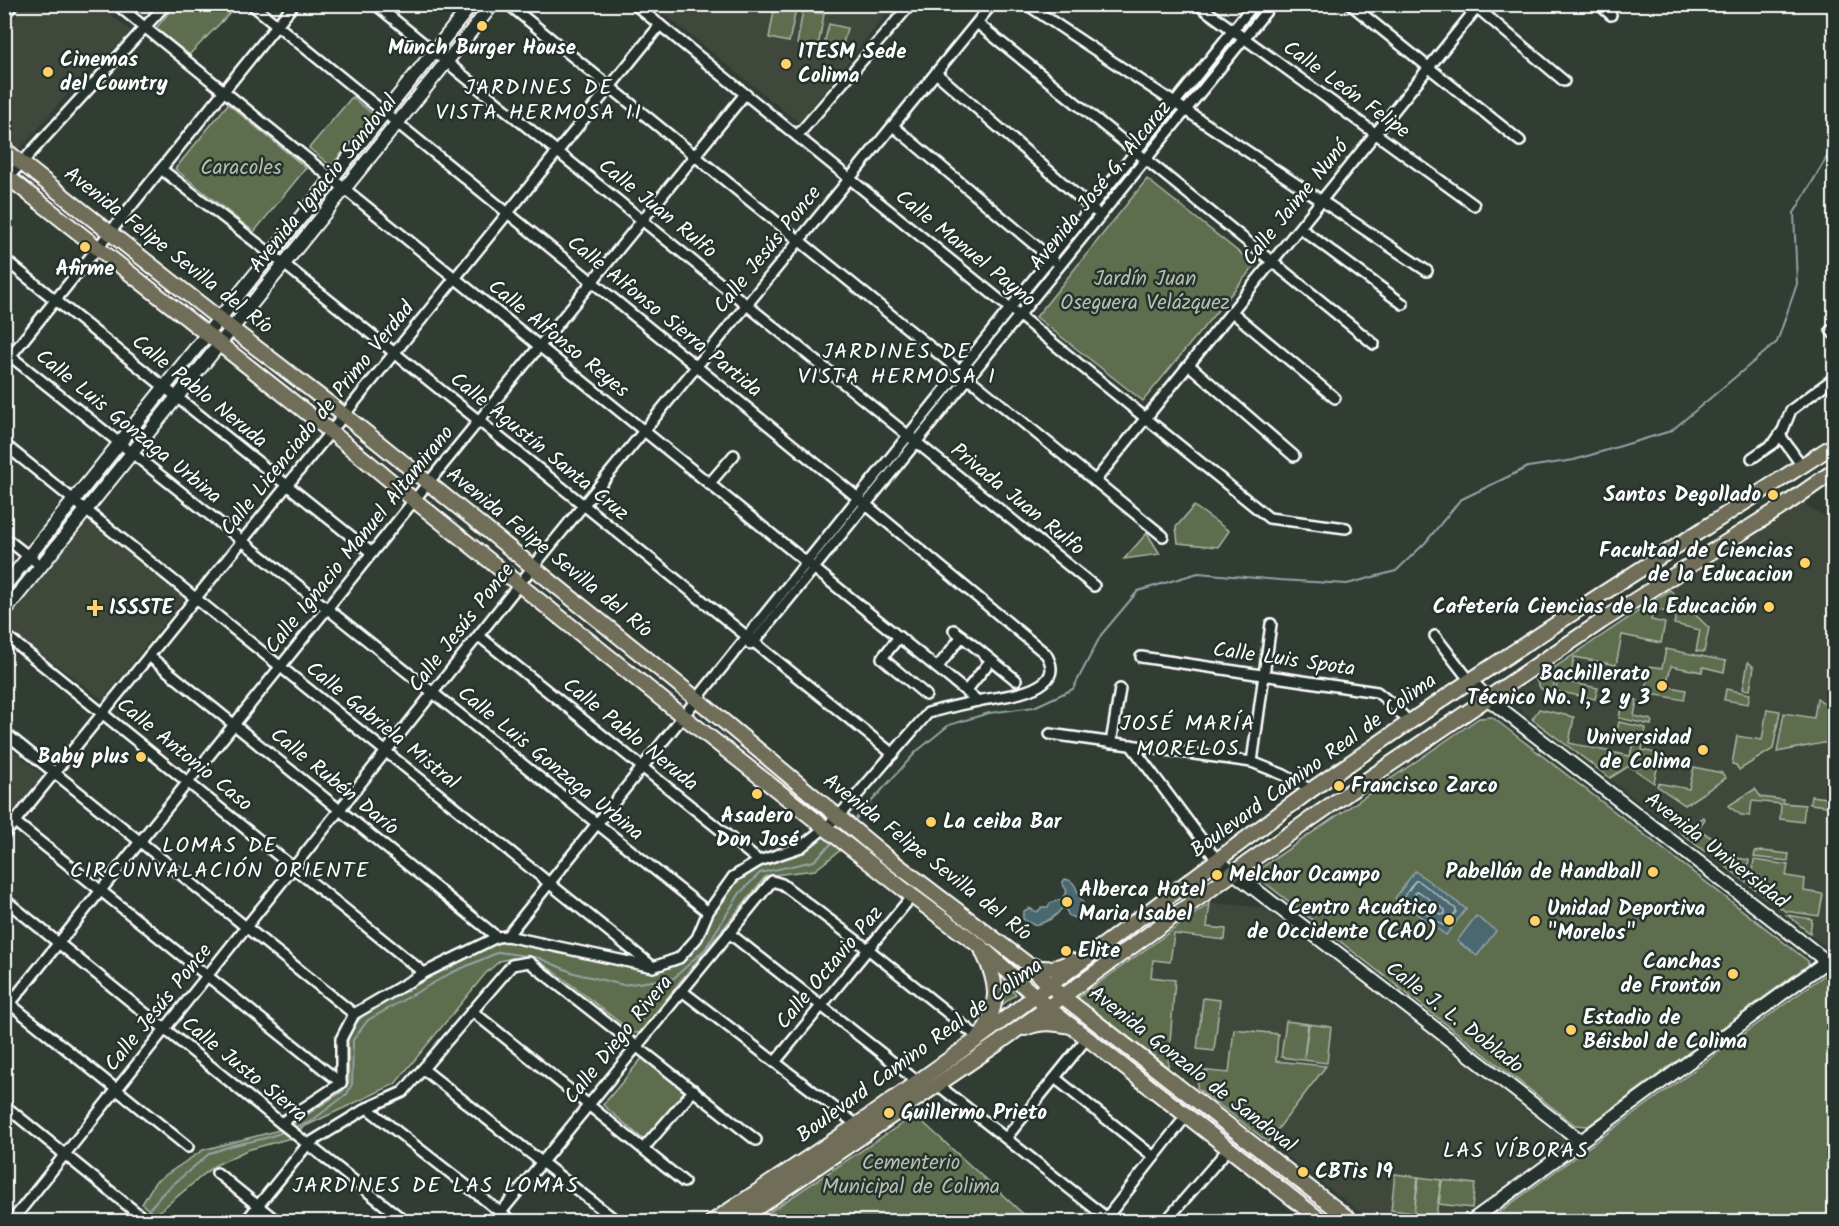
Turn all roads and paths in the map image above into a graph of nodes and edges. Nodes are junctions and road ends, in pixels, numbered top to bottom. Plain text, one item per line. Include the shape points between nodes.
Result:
1 (13, 4) edge
2 (116, 4) edge
3 (166, 4) edge
4 (251, 4) edge
5 (294, 4) edge
6 (375, 4) edge
7 (472, 4) edge
8 (493, 4) edge
9 (508, 4) edge
10 (634, 4) edge
11 (911, 4) edge
12 (992, 4) edge
13 (1026, 4) edge
14 (1197, 4) edge
15 (1254, 4) edge
16 (1272, 4) edge
17 (1350, 4) edge
18 (1599, 4) edge
19 (1477, 6) edge
20 (4, 15) edge
21 (1611, 15) dead end
22 (977, 23) junction
23 (277, 25) junction
24 (660, 25) junction
25 (145, 27) junction
26 (1233, 30) junction
27 (1245, 38) junction
28 (434, 52) junction
29 (447, 62) junction
30 (1429, 68) junction
31 (936, 73) junction
32 (1564, 81) dead end
33 (610, 87) junction
34 (224, 91) junction
35 (745, 94) junction
36 (1175, 104) junction
37 (1186, 111) junction
38 (385, 113) junction
39 (397, 123) junction
40 (893, 126) junction
41 (1376, 134) junction
42 (797, 136) junction
43 (1520, 141) dead end
44 (4, 149) edge
45 (1137, 151) junction
46 (558, 152) junction
47 (695, 156) junction
48 (1146, 159) junction
49 (22, 162) junction
50 (161, 169) junction
51 (6, 177) edge
52 (850, 178) junction
53 (332, 179) junction
54 (345, 189) junction
55 (1321, 201) junction
56 (1474, 205) dead end
57 (1091, 208) junction
58 (508, 213) junction
59 (1101, 215) junction
60 (643, 220) junction
61 (1300, 228) junction
62 (110, 232) junction
63 (799, 241) junction
64 (98, 247) junction
65 (271, 254) junction
66 (1051, 258) junction
67 (4, 259) edge
68 (1272, 262) junction
69 (284, 264) junction
70 (1060, 266) junction
71 (1427, 271) dead end
72 (455, 278) junction
73 (592, 282) junction
74 (56, 300) junction
75 (1403, 304) dead end
76 (747, 305) junction
77 (1011, 308) junction
78 (1232, 312) junction
79 (1019, 315) junction
80 (220, 319) junction
81 (232, 329) junction
82 (207, 334) junction
83 (1374, 344) dead end
84 (219, 345) junction
85 (540, 347) junction
86 (394, 353) junction
87 (7, 357) edge
88 (1189, 365) junction
89 (696, 366) junction
90 (960, 371) junction
91 (969, 378) junction
92 (1834, 378) edge
93 (165, 387) junction
94 (177, 397) junction
95 (1335, 398) dead end
96 (344, 415) junction
97 (1146, 418) junction
98 (479, 421) junction
99 (330, 431) junction
100 (644, 431) junction
101 (1780, 435) junction
102 (913, 438) junction
103 (120, 443) junction
104 (4, 444) edge
105 (1834, 445) edge
106 (132, 453) junction
107 (734, 455) dead end
108 (1294, 456) dead end
109 (1752, 458) dead end
110 (1802, 466) junction
111 (1834, 471) edge
112 (1095, 481) junction
113 (428, 483) junction
114 (709, 484) junction
115 (287, 485) junction
116 (74, 500) junction
117 (414, 500) junction
118 (862, 501) junction
119 (583, 505) junction
120 (86, 510) junction
121 (1346, 528) dead end
122 (1163, 536) dead end
123 (4, 537) edge
124 (1686, 539) junction
125 (242, 540) junction
126 (372, 553) junction
127 (29, 557) junction
128 (1699, 560) junction
129 (810, 565) junction
130 (41, 566) junction
131 (532, 567) junction
132 (520, 585) junction
133 (1094, 586) dead end
134 (4, 587) edge
135 (195, 598) junction
136 (1588, 603) junction
137 (327, 609) junction
138 (4, 612) edge
139 (1602, 621) junction
140 (1271, 624) dead end
141 (4, 634) edge
142 (479, 636) junction
143 (1435, 636) dead end
144 (899, 637) junction
145 (751, 639) junction
146 (149, 656) junction
147 (1142, 657) dead end
148 (991, 660) junction
149 (280, 667) junction
150 (937, 668) junction
151 (1264, 675) junction
152 (1016, 680) dead end
153 (1470, 681) junction
154 (1120, 689) dead end
155 (966, 691) junction
156 (433, 693) junction
157 (926, 695) dead end
158 (1488, 699) junction
159 (698, 700) junction
160 (978, 701) junction
161 (103, 713) junction
162 (684, 717) junction
163 (1409, 722) junction
164 (234, 725) junction
165 (4, 732) edge
166 (1050, 734) dead end
167 (1111, 743) junction
168 (1131, 745) junction
169 (386, 752) junction
170 (893, 754) junction
171 (1252, 762) junction
172 (1345, 767) junction
173 (643, 768) junction
174 (55, 773) junction
175 (188, 782) junction
176 (1358, 786) junction
177 (1311, 789) junction
178 (340, 810) junction
179 (840, 819) junction
180 (15, 822) junction
181 (597, 824) junction
182 (829, 831) junction
183 (4, 835) edge
184 (140, 842) junction
185 (1217, 860) junction
186 (759, 861) junction
187 (294, 868) junction
188 (1233, 873) junction
189 (549, 884) junction
190 (101, 891) junction
191 (912, 896) junction
192 (4, 899) edge
193 (708, 912) junction
194 (246, 927) junction
195 (729, 933) junction
196 (502, 936) junction
197 (59, 943) junction
198 (1106, 943) junction
199 (981, 947) junction
200 (868, 950) junction
201 (1026, 963) junction
202 (1831, 964) edge
203 (653, 968) junction
204 (424, 973) junction
205 (207, 976) junction
206 (1050, 984) junction
207 (682, 991) junction
208 (1035, 995) junction
209 (1062, 996) junction
210 (6, 1005) edge
211 (821, 1006) junction
212 (1047, 1007) junction
213 (472, 1011) junction
214 (354, 1014) junction
215 (1073, 1027) junction
216 (165, 1029) junction
217 (980, 1037) junction
218 (1087, 1038) junction
219 (1002, 1040) junction
220 (637, 1046) junction
221 (775, 1062) junction
222 (423, 1069) junction
223 (1054, 1078) junction
224 (918, 1082) junction
225 (341, 1083) junction
226 (938, 1085) junction
227 (116, 1090) junction
228 (694, 1090) junction
229 (1185, 1091) junction
230 (589, 1105) junction
231 (1174, 1105) junction
232 (4, 1106) edge
233 (367, 1108) junction
234 (1187, 1115) junction
235 (282, 1124) junction
236 (856, 1125) junction
237 (1006, 1138) junction
238 (756, 1140) dead end
239 (304, 1141) junction
240 (1581, 1141) junction
241 (188, 1147) dead end
242 (1229, 1148) junction
243 (643, 1149) junction
244 (65, 1154) junction
245 (1154, 1157) junction
246 (542, 1162) junction
247 (217, 1173) dead end
248 (1295, 1177) junction
249 (684, 1182) dead end
250 (1283, 1190) junction
251 (259, 1206) junction
252 (501, 1212) junction
253 (1110, 1219) edge
254 (11, 1221) edge
255 (148, 1221) edge
256 (245, 1221) edge
257 (278, 1221) edge
258 (406, 1221) edge
259 (494, 1221) edge
260 (513, 1221) edge
261 (618, 1221) edge
262 (712, 1221) edge
263 (736, 1221) edge
264 (1165, 1221) edge
265 (1323, 1221) edge
266 (1353, 1221) edge
267 (1470, 1221) edge

1 - 20 street
2 - 25 street, Calle Alfonso Reyes
3 - 25 street
4 - 23 street, Calle Alfonso Sierra Partida
5 - 23 street
6 - 28 street, Calle Juan Rulfo
7 - 28 main road, Avenida Ignacio Sandoval
8 - 29 main road, Avenida Ignacio Sandoval
9 - 33 street
10 - 24 street, Calle Manuel Payno
11 - 42 street
12 - 22 street, Calle Jesús Ponce
13 - 36 street
14 - 26 street, Calle León Felipe
15 - 26 street, Avenida José G. Alcaraz
16 - 27 street, Avenida José G. Alcaraz
17 - 30 street
18 - 21 street
19 - 30 street, Calle Jaime Nunó
19 - 32 street
22 - 31 street, Calle Jesús Ponce
22 - 45 street
23 - 34 street
23 - 38 street, Calle Alfonso Sierra Partida
24 - 33 street, Calle Licenciado de Primo Verdad
24 - 35 street, Calle Manuel Payno
25 - 34 street, Calle Alfonso Reyes
25 - 49 street
26 - 27 street, Calle León Felipe
26 - 36 street, Avenida José G. Alcaraz
27 - 37 street, Avenida José G. Alcaraz
27 - 41 street, Calle León Felipe
28 - 29 street, Calle Juan Rulfo
28 - 38 main road, Avenida Ignacio Sandoval
29 - 39 main road, Avenida Ignacio Sandoval
29 - 46 street, Calle Juan Rulfo
30 - 41 street, Calle Jaime Nunó
30 - 43 street
31 - 40 street, Calle Jesús Ponce
31 - 57 street
33 - 46 street, Calle Licenciado de Primo Verdad
33 - 47 street
34 - 50 street
34 - 53 street, Calle Alfonso Reyes
35 - 42 street, Calle Manuel Payno
35 - 47 street, Calle Ignacio Manuel Altamirano
36 - 37 street
36 - 45 street, Avenida José G. Alcaraz
37 - 48 street, Avenida José G. Alcaraz
37 - 55 street
38 - 39 street, Calle Alfonso Sierra Partida
38 - 53 main road, Avenida Ignacio Sandoval
39 - 54 main road, Avenida Ignacio Sandoval
39 - 58 street, Calle Alfonso Sierra Partida
40 - 52 street, Calle Jesús Ponce
40 - 66 street
41 - 55 street, Calle Jaime Nunó
41 - 56 street, Calle León Felipe
42 - 52 street, Calle Manuel Payno
44 - 49 main road, Avenida Felipe Sevilla del Río
45 - 48 street
45 - 57 street, Avenida José G. Alcaraz
46 - 58 street, Calle Licenciado de Primo Verdad
46 - 60 street, Calle Juan Rulfo
47 - 60 street, Calle Ignacio Manuel Altamirano
47 - 63 street
48 - 59 street, Avenida José G. Alcaraz
48 - 68 street
49 - 51 street
49 - 62 main road, Avenida Felipe Sevilla del Río
50 - 62 street
50 - 65 street, Calle Agustín Santa Cruz
51 - 64 main road, Avenida Felipe Sevilla del Río
52 - 63 street, Calle Jesús Ponce
52 - 77 street, Calle Manuel Payno
53 - 54 street, Calle Alfonso Reyes
53 - 65 main road, Avenida Ignacio Sandoval
54 - 69 main road, Avenida Ignacio Sandoval
54 - 72 street, Calle Alfonso Reyes
55 - 61 street, Calle Jaime Nunó
55 - 71 street
57 - 59 street
57 - 66 street, Avenida José G. Alcaraz
58 - 72 street, Calle Licenciado de Primo Verdad
58 - 73 street, Calle Alfonso Sierra Partida
59 - 70 street, Avenida José G. Alcaraz
60 - 73 street, Calle Ignacio Manuel Altamirano
60 - 76 street, Calle Juan Rulfo
61 - 68 street, Calle Jaime Nunó
61 - 75 street
62 - 64 street
62 - 80 main road, Avenida Felipe Sevilla del Río
63 - 76 street, Calle Jesús Ponce
63 - 90 street
64 - 74 street
64 - 82 main road, Avenida Felipe Sevilla del Río
65 - 69 street, Calle Agustín Santa Cruz
65 - 80 main road, Avenida Ignacio Sandoval
66 - 70 street
66 - 77 street, Avenida José G. Alcaraz
67 - 74 street, Calle Pablo Neruda
68 - 78 street, Calle Jaime Nunó
68 - 83 street
69 - 81 main road, Avenida Ignacio Sandoval
69 - 86 street, Calle Agustín Santa Cruz
70 - 79 street, Avenida José G. Alcaraz
72 - 85 street, Calle Alfonso Reyes
72 - 86 street, Calle Licenciado de Primo Verdad
73 - 85 street, Calle Ignacio Manuel Altamirano
73 - 89 street, Calle Alfonso Sierra Partida
74 - 87 street
74 - 93 street, Calle Pablo Neruda
76 - 89 street, Calle Jesús Ponce
76 - 102 street, Calle Juan Rulfo
77 - 79 street, Calle Manuel Payno
77 - 90 street, Avenida José G. Alcaraz
78 - 88 street, Calle Jaime Nunó
78 - 95 street
79 - 91 street, Avenida José G. Alcaraz
79 - 97 street, Calle Manuel Payno
80 - 81 main road, Avenida Felipe Sevilla del Río
80 - 82 main road, Avenida Ignacio Sandoval
81 - 84 main road, Avenida Ignacio Sandoval
81 - 96 main road, Avenida Felipe Sevilla del Río
82 - 84 main road, Avenida Felipe Sevilla del Río
82 - 93 main road, Avenida Ignacio Sandoval
84 - 94 main road, Avenida Ignacio Sandoval
84 - 99 main road, Avenida Felipe Sevilla del Río
85 - 98 street, Calle Ignacio Manuel Altamirano
85 - 100 street, Calle Alfonso Reyes
86 - 96 street, Calle Licenciado de Primo Verdad
86 - 98 street, Calle Agustín Santa Cruz
87 - 103 street, Calle Luis Gonzaga Urbina
88 - 97 street, Calle Jaime Nunó
88 - 108 street
89 - 100 street, Calle Jesús Ponce
89 - 118 street, Calle Alfonso Sierra Partida
90 - 91 street
90 - 102 street, Avenida José G. Alcaraz
91 - 102 street, Avenida José G. Alcaraz
91 - 112 street
92 - 101 street via 1791,410
93 - 94 street, Calle Pablo Neruda
93 - 103 main road, Avenida Ignacio Sandoval
94 - 106 main road, Avenida Ignacio Sandoval
94 - 115 street, Calle Pablo Neruda
96 - 99 street, Calle Licenciado de Primo Verdad
96 - 113 main road, Avenida Felipe Sevilla del Río
97 - 112 street, Calle Jaime Nunó
97 - 121 street, Calle Manuel Payno via 1269,518
98 - 113 street, Calle Ignacio Manuel Altamirano
98 - 119 street, Calle Agustín Santa Cruz
99 - 115 street, Calle Licenciado de Primo Verdad
99 - 117 main road, Avenida Felipe Sevilla del Río
100 - 114 street, Calle Alfonso Reyes
100 - 119 street, Calle Jesús Ponce
101 - 109 street
101 - 110 street
102 - 118 street, Avenida José G. Alcaraz
102 - 133 street, Privada Juan Rulfo
103 - 106 street, Calle Luis Gonzaga Urbina
103 - 116 main road, Avenida Ignacio Sandoval
104 - 116 street, Calle Gabriela Mistral
105 - 110 main road, Boulevard Camino Real de Colima
106 - 120 main road, Avenida Ignacio Sandoval
106 - 125 street, Calle Luis Gonzaga Urbina
107 - 114 street
110 - 124 main road, Boulevard Camino Real de Colima
111 - 128 main road, Boulevard Camino Real de Colima
112 - 122 street
113 - 117 street, Calle Ignacio Manuel Altamirano
113 - 131 main road, Avenida Felipe Sevilla del Río
114 - 129 street, Calle Alfonso Reyes
115 - 125 street, Calle Licenciado de Primo Verdad
115 - 126 street, Calle Pablo Neruda
116 - 120 street, Calle Gabriela Mistral
116 - 127 main road, Avenida Ignacio Sandoval
117 - 126 street, Calle Ignacio Manuel Altamirano
117 - 132 main road, Avenida Felipe Sevilla del Río
118 - 129 street, Avenida José G. Alcaraz
118 - 160 street, Calle Alfonso Sierra Partida via 1051,662 1051,673 1034,688
119 - 131 street, Calle Jesús Ponce
119 - 145 street, Calle Agustín Santa Cruz
120 - 130 main road, Avenida Ignacio Sandoval
120 - 135 street, Calle Gabriela Mistral
123 - 127 street
124 - 128 main road
124 - 136 main road, Boulevard Camino Real de Colima
125 - 135 street, Calle Licenciado de Primo Verdad
125 - 137 street, Calle Luis Gonzaga Urbina
126 - 137 street, Calle Ignacio Manuel Altamirano
127 - 130 street
127 - 134 main road, Avenida Ignacio Sandoval
128 - 139 main road, Boulevard Camino Real de Colima
129 - 144 street, Calle Alfonso Reyes
129 - 145 street, Avenida José G. Alcaraz
130 - 138 main road, Avenida Ignacio Sandoval
131 - 132 street, Calle Jesús Ponce
131 - 159 main road, Avenida Felipe Sevilla del Río
132 - 142 street, Calle Jesús Ponce
132 - 162 main road, Avenida Felipe Sevilla del Río
135 - 146 street, Calle Licenciado de Primo Verdad
135 - 149 street, Calle Gabriela Mistral
136 - 139 main road
136 - 153 main road, Boulevard Camino Real de Colima
137 - 149 street, Calle Ignacio Manuel Altamirano
137 - 156 street, Calle Luis Gonzaga Urbina
139 - 158 main road, Boulevard Camino Real de Colima
140 - 151 street
141 - 161 street, Calle Antonio Caso
142 - 156 street, Calle Jesús Ponce
142 - 173 street, Calle Pablo Neruda
143 - 153 street
144 - 150 street, Calle Alfonso Reyes
144 - 157 street via 882,658
145 - 159 street, Avenida José G. Alcaraz via 736,651
145 - 170 street, Calle Agustín Santa Cruz
146 - 161 street, Calle Licenciado de Primo Verdad
146 - 164 street, Calle Rubén Darío
147 - 151 street, Calle Luis Spota
148 - 150 street via 958,633
148 - 152 street
148 - 155 street
149 - 164 street, Calle Ignacio Manuel Altamirano
149 - 169 street, Calle Gabriela Mistral
150 - 155 street, Calle Alfonso Reyes
151 - 163 street, Calle Luis Spota via 1377,692
151 - 171 street
153 - 158 main road, Avenida Universidad
153 - 163 main road, Boulevard Camino Real de Colima
154 - 167 street
155 - 160 street, Calle Alfonso Reyes
156 - 169 street, Calle Jesús Ponce
156 - 181 street, Calle Luis Gonzaga Urbina
158 - 176 main road, Boulevard Camino Real de Colima
158 - 202 main road, Avenida Universidad
159 - 162 street, Avenida José G. Alcaraz
159 - 179 main road, Avenida Felipe Sevilla del Río
160 - 170 street via 928,713
161 - 174 street, Calle Licenciado de Primo Verdad
161 - 175 street, Calle Antonio Caso
162 - 173 street, Avenida José G. Alcaraz
162 - 182 main road, Avenida Felipe Sevilla del Río
163 - 172 main road, Boulevard Camino Real de Colima
164 - 175 street, Calle Ignacio Manuel Altamirano
164 - 178 street, Calle Rubén Darío
165 - 174 street
166 - 167 street
167 - 168 street
168 - 171 street
168 - 185 street
169 - 178 street, Calle Jesús Ponce
169 - 189 street, Calle Gabriela Mistral
170 - 179 street
171 - 177 street
172 - 176 main road
172 - 177 main road, Boulevard Camino Real de Colima
173 - 181 street, Avenida José G. Alcaraz
173 - 186 street, Calle Pablo Neruda
174 - 180 street, Calle Licenciado de Primo Verdad
174 - 184 street
175 - 184 street, Calle Ignacio Manuel Altamirano
175 - 187 street, Calle Antonio Caso
176 - 188 main road, Boulevard Camino Real de Colima
177 - 185 main road, Boulevard Camino Real de Colima
178 - 187 street, Calle Jesús Ponce
178 - 196 street, Calle Rubén Darío
179 - 182 street
179 - 201 main road, Avenida Felipe Sevilla del Río
180 - 183 street, Calle Licenciado de Primo Verdad
180 - 190 street
181 - 189 street, Avenida José G. Alcaraz
181 - 193 street, Calle Luis Gonzaga Urbina
182 - 186 street via 801,848
182 - 191 main road, Avenida Felipe Sevilla del Río
184 - 190 street, Calle Ignacio Manuel Altamirano
184 - 194 street
185 - 188 main road, Calle J. L. Doblado
185 - 198 main road, Boulevard Camino Real de Colima
186 - 193 street via 733,877
187 - 194 street, Calle Jesús Ponce
187 - 204 street, Calle Antonio Caso
188 - 209 main road, Boulevard Camino Real de Colima
188 - 240 main road, Calle J. L. Doblado
189 - 196 street, Avenida José G. Alcaraz
189 - 203 street, Calle Gabriela Mistral
190 - 197 street, Calle Ignacio Manuel Altamirano
190 - 205 street
191 - 199 main road, Avenida Felipe Sevilla del Río
191 - 200 street, Calle Octavio Paz
192 - 197 street, Calle Justo Sierra
193 - 203 street via 697,938 679,958
194 - 205 street, Calle Jesús Ponce
194 - 214 street
195 - 200 street, Calle Diego Rivera via 772,881 782,884
195 - 207 street, Calle Diego Rivera
195 - 211 street
196 - 203 street
196 - 204 street
197 - 210 street, Calle Ignacio Manuel Altamirano
197 - 216 street, Calle Justo Sierra
198 - 201 main road via 1051,969
198 - 206 main road, Boulevard Camino Real de Colima
199 - 208 main road, Avenida Felipe Sevilla del Río
199 - 217 main road via 995,986 992,1016
200 - 211 street, Calle Octavio Paz
200 - 217 street
201 - 206 main road, Avenida Felipe Sevilla del Río
202 - 240 main road
204 - 214 street
205 - 216 street, Calle Jesús Ponce
205 - 225 street
206 - 208 main road, Boulevard Camino Real de Colima
206 - 209 main road, Avenida Felipe Sevilla del Río
207 - 220 street, Calle Diego Rivera
207 - 221 street
208 - 212 main road, Avenida Felipe Sevilla del Río
208 - 217 main road, Boulevard Camino Real de Colima
209 - 212 main road, Boulevard Camino Real de Colima
209 - 229 main road, Avenida Gonzalo de Sandoval
210 - 227 street
211 - 221 street, Calle Octavio Paz
211 - 224 street
212 - 215 main road, Avenida Gonzalo de Sandoval
212 - 219 main road, Boulevard Camino Real de Colima
213 - 220 street via 513,965 529,962
213 - 222 street
213 - 230 street
214 - 225 street via 341,1040
215 - 218 main road, Avenida Gonzalo de Sandoval
215 - 219 main road via 1035,1023
216 - 227 street, Calle Jesús Ponce
216 - 235 street, Calle Justo Sierra
217 - 224 main road, Boulevard Camino Real de Colima
218 - 223 street
218 - 231 main road, Avenida Gonzalo de Sandoval
219 - 226 main road, Boulevard Camino Real de Colima
220 - 228 street
220 - 230 street, Calle Diego Rivera
221 - 236 street
222 - 233 street via 403,1092
222 - 246 street
223 - 237 street
223 - 245 street
224 - 236 main road, Boulevard Camino Real de Colima
225 - 235 street
226 - 237 street
226 - 263 main road, Boulevard Camino Real de Colima
227 - 241 street
227 - 244 street, Calle Jesús Ponce
228 - 238 street
228 - 243 street
229 - 231 main road
229 - 248 main road, Avenida Gonzalo de Sandoval
230 - 243 street
230 - 246 street, Calle Diego Rivera
231 - 234 main road, Avenida Gonzalo de Sandoval
232 - 244 street
233 - 239 street
233 - 252 street
234 - 242 main road, Avenida Gonzalo de Sandoval
234 - 245 street
235 - 239 street, Calle Justo Sierra
236 - 262 main road, Boulevard Camino Real de Colima
237 - 253 street
239 - 251 street
239 - 258 street, Calle Justo Sierra
240 - 267 main road
242 - 250 main road, Avenida Gonzalo de Sandoval
242 - 264 street
243 - 249 street
244 - 254 street, Calle Jesús Ponce
244 - 255 street
245 - 253 street
246 - 252 street, Calle Diego Rivera
246 - 261 street
247 - 251 street
248 - 250 main road
248 - 266 main road, Avenida Gonzalo de Sandoval
250 - 265 main road, Avenida Gonzalo de Sandoval
251 - 256 street
251 - 257 street
252 - 259 street, Calle Diego Rivera
252 - 260 street

